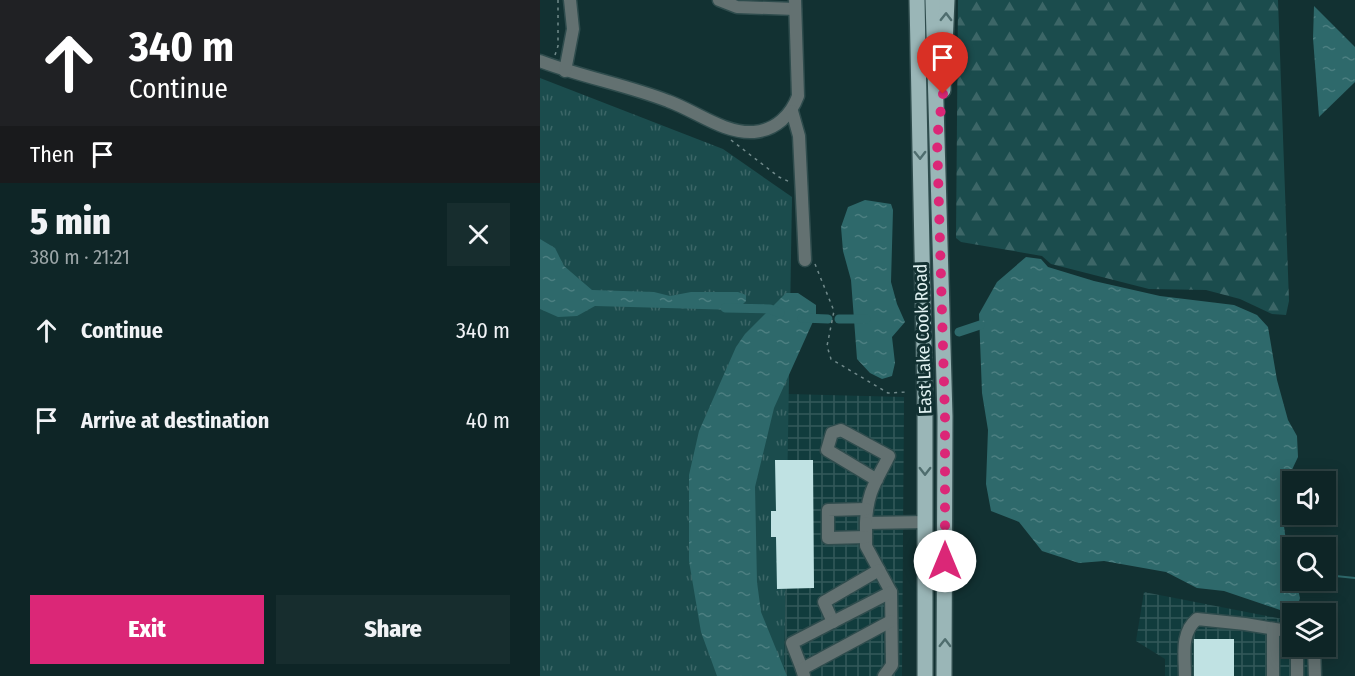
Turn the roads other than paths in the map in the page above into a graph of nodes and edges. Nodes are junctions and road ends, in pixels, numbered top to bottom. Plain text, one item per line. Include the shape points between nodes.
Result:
1 (570, 0) edge
2 (719, 0) edge
3 (907, 0) edge
4 (917, 0) edge
5 (933, 0) edge
6 (947, 0) edge
7 (795, 4) edge
8 (546, 63) edge
9 (565, 70) junction
10 (919, 97) junction
11 (792, 111) junction
12 (937, 138) junction
13 (810, 260) road end
14 (877, 480) junction
15 (866, 509) junction
16 (926, 522) junction
17 (945, 522) junction
18 (866, 523) junction
19 (866, 537) junction
20 (879, 570) junction
21 (891, 592) junction
22 (891, 621) junction
23 (834, 622) junction
24 (1273, 629) junction
25 (1282, 630) edge
26 (1297, 657) edge
27 (1314, 657) edge
28 (803, 673) edge
29 (884, 676) edge
30 (926, 676) edge
31 (944, 676) edge
32 (1185, 676) edge
33 (1273, 676) edge
34 (1297, 676) edge
35 (1315, 676) edge

1 - 9 street via 573,30
2 - 7 street via 737,8
3 - 10 main road via 909,42
4 - 10 main road, East Lake Cook Road
5 - 12 main road, East Lake Cook Road
12 -> 6 main road via 945,72
7 - 11 street via 798,96
8 - 9 street
9 - 11 street via 668,100 742,132 757,132
10 -> 16 main road, East Lake Cook Road
11 - 13 street via 799,136
12 - 17 main road, East Lake Cook Road
14 - 14 street via 889,456 841,430 832,433 827,450
14 - 15 street
15 - 18 street
15 - 19 street via 828,510 828,538
16 - 17 main road
16 - 18 street
16 - 30 main road, East Lake Cook Road
31 -> 17 main road, East Lake Cook Road
18 - 19 street
19 - 20 street via 866,546
20 - 21 street
20 - 23 street via 824,602
21 - 22 street
21 - 23 street
22 - 28 street
22 - 29 street via 892,665
23 - 28 street via 792,643
24 - 25 street
24 - 32 street via 1197,619 1185,634
24 - 33 street
26 - 34 street
27 - 35 street

